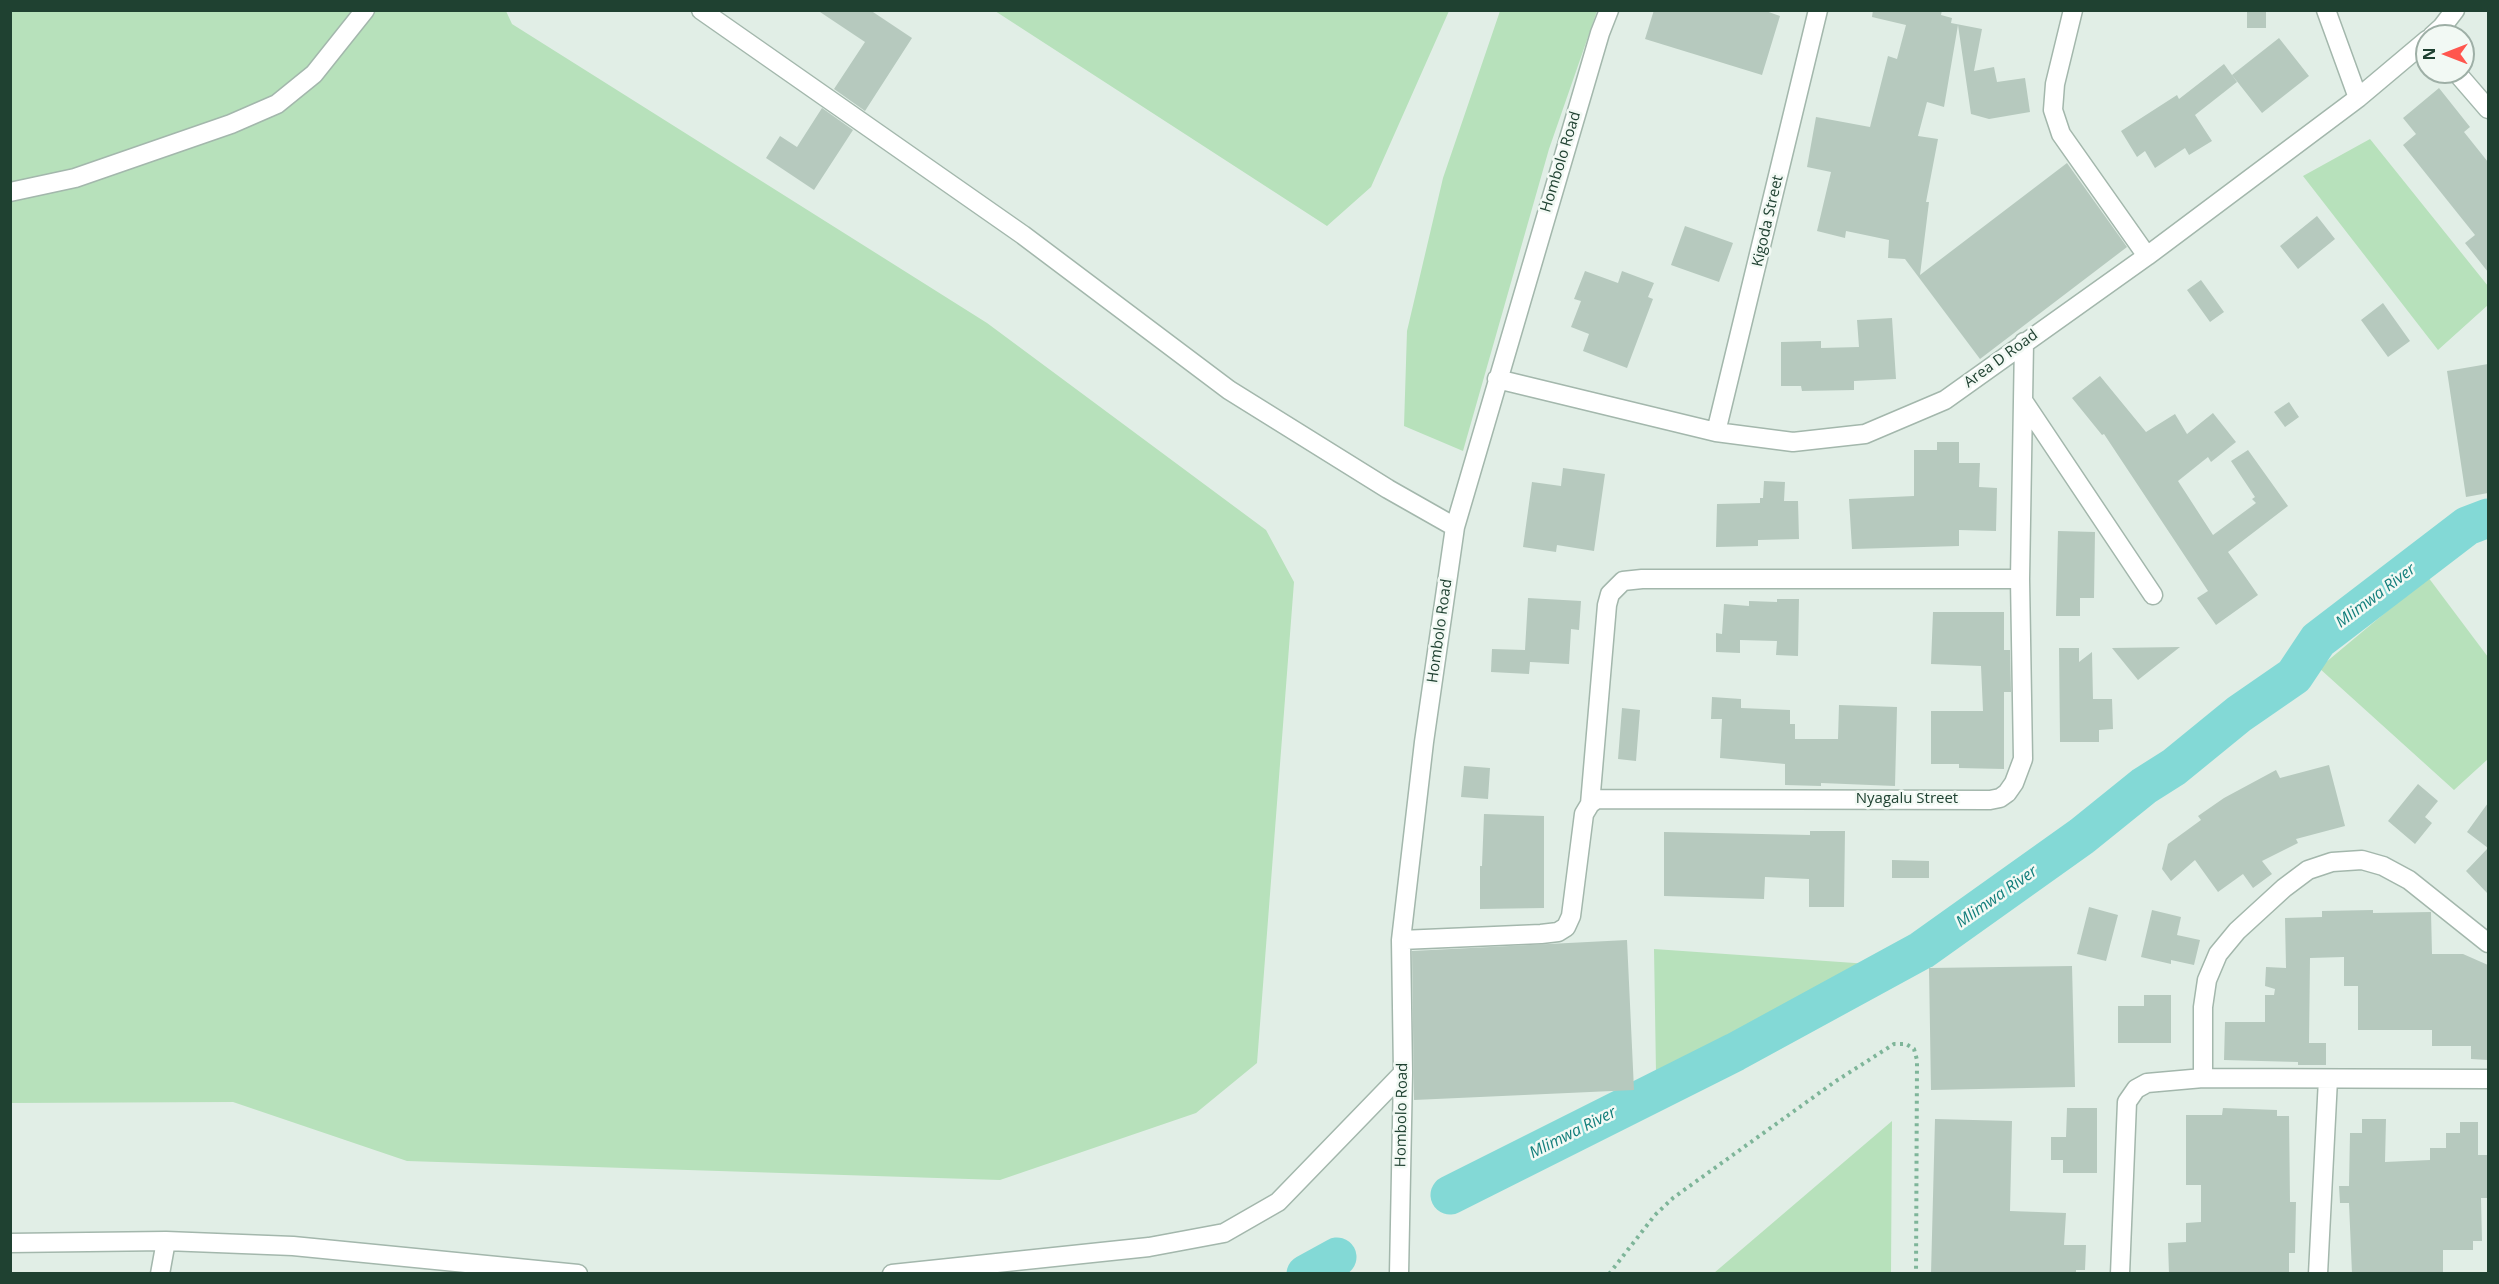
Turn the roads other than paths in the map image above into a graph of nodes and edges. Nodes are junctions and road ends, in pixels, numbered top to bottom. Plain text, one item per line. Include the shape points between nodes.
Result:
1 (365, 10) edge
2 (701, 10) edge
3 (1609, 10) edge
4 (1818, 10) edge
5 (2073, 10) edge
6 (2326, 10) edge
7 (2455, 10) edge
8 (2444, 24) edge
9 (2415, 50) edge
10 (2466, 84) edge
11 (2358, 98) junction
12 (2488, 109) edge
13 (10, 192) edge
14 (2146, 256) junction
15 (2024, 342) junction
16 (1497, 379) junction
17 (2024, 402) junction
18 (1716, 432) junction
19 (1455, 527) junction
20 (2020, 579) junction
21 (2153, 595) dead end
22 (1590, 804) junction
23 (1401, 940) junction
24 (2488, 943) edge
25 (1403, 1073) junction
26 (2203, 1077) junction
27 (2328, 1079) junction
28 (2488, 1079) edge
29 (166, 1241) junction
30 (10, 1244) edge
31 (484, 1269) edge
32 (160, 1274) edge
33 (578, 1274) edge
34 (892, 1274) edge
35 (1399, 1274) edge
36 (2120, 1274) edge
37 (2318, 1274) edge

1 - 13 street via 314,74 277,104 75,178
2 - 19 street via 1023,236 1229,390
3 - 16 street, Hombolo Road
4 - 18 street, Kigoda Street
5 - 14 street via 2055,84 2053,110 2061,134
6 - 11 street
7 - 8 street
9 - 11 street, Area D Road
10 - 12 street
11 - 14 street, Area D Road
14 - 15 street, Area D Road
15 - 17 street, Nyagalu Street
15 - 18 street, Area D Road via 1945,400 1865,434 1793,442
16 - 18 street, Area D Road
16 - 19 street, Hombolo Road
17 - 20 street, Nyagalu Street
17 - 21 street
19 - 23 street, Hombolo Road
20 - 22 street via 1623,581 1610,594 1607,605
20 - 22 street, Nyagalu Street via 2023,759 2014,783 2000,798 1608,797
22 - 23 street via 1584,814 1566,927 1541,934
23 - 25 street, Hombolo Road
24 - 26 street via 2409,880 2383,866 2362,860 2332,862 2308,870 2244,924 2218,954 2207,980 2203,1007
25 - 34 street via 1278,1202 1224,1233 1149,1247
25 - 35 street, Hombolo Road
26 - 27 street
26 - 36 street via 2146,1083 2127,1101
27 - 28 street
27 - 37 street
29 - 30 street
29 - 31 street via 293,1246
29 - 32 street
31 - 33 street

